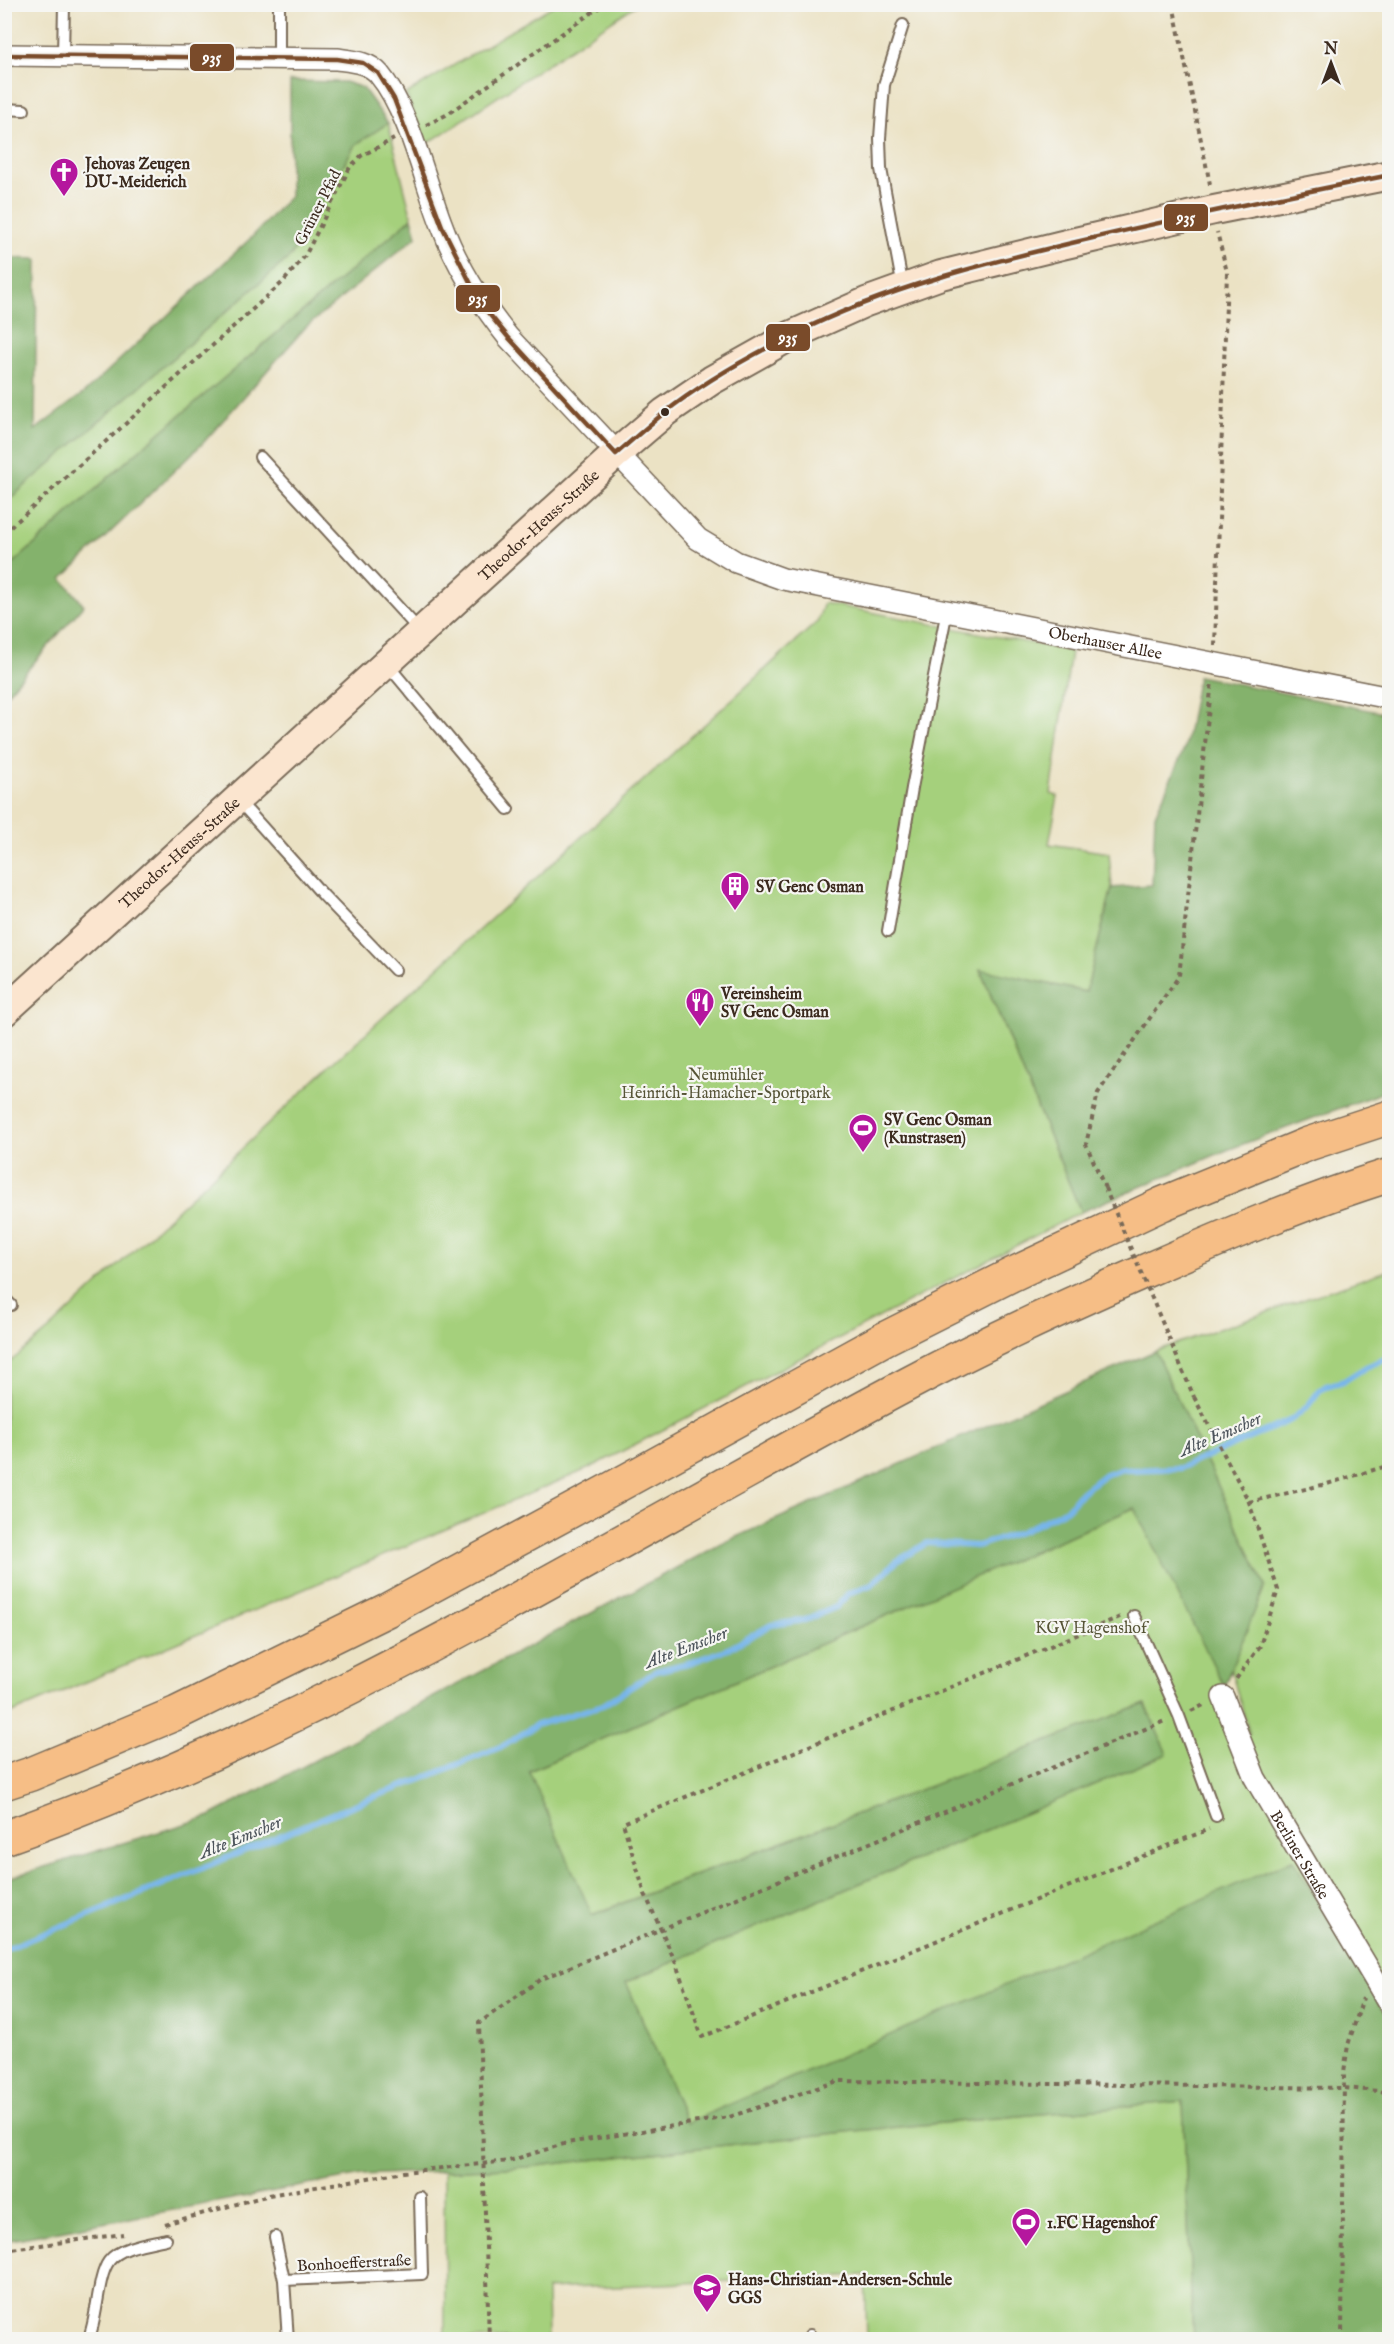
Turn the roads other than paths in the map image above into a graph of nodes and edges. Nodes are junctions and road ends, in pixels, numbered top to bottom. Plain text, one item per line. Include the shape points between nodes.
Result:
1 (63, 4) edge
2 (279, 4) edge
3 (903, 25) dead end
4 (4, 54) edge
5 (63, 56) junction
6 (279, 57) junction
7 (4, 109) edge
8 (24, 110) dead end
9 (1389, 175) edge
10 (903, 289) junction
11 (616, 454) junction
12 (260, 457) dead end
13 (947, 610) junction
14 (421, 633) junction
15 (387, 664) junction
16 (1389, 698) edge
17 (237, 800) junction
18 (508, 809) dead end
19 (888, 931) dead end
20 (395, 970) dead end
21 (4, 1012) edge
22 (1389, 1118) edge
23 (1389, 1175) edge
24 (1134, 1616) road end
25 (1223, 1697) road end
26 (4, 1783) edge
27 (1216, 1816) road end
28 (4, 1838) edge
29 (1389, 2005) edge
30 (420, 2197) dead end
31 (275, 2237) dead end
32 (166, 2239) dead end
33 (284, 2280) junction
34 (88, 2340) edge
35 (288, 2340) edge

1 - 5 lane
2 - 6 lane
3 - 10 lane via 884,84 880,138 881,169
4 - 5 street, Oberhauser Allee
5 - 6 street, Oberhauser Allee
6 - 11 street, Oberhauser Allee via 363,63 378,73 394,99 442,226 481,304
7 - 8 lane
9 - 10 street, Theodor-Heuss-Straße via 1214,210 952,272
10 - 11 street, Theodor-Heuss-Straße via 792,335 712,380 665,412
11 - 13 street, Oberhauser Allee via 698,539 736,562 783,579
11 - 14 street, Theodor-Heuss-Straße
12 - 14 lane
13 - 16 street, Oberhauser Allee
13 - 19 lane
14 - 15 street, Theodor-Heuss-Straße
15 - 17 street, Theodor-Heuss-Straße
15 - 18 lane
17 - 20 lane
17 - 21 street, Theodor-Heuss-Straße
22 - 26 highway via 1308,1144 1172,1200 1011,1275 884,1339 387,1610 177,1713
23 - 28 highway via 1333,1193 1092,1295 911,1382 413,1656 304,1711 194,1763
24 - 27 lane via 1179,1716
25 - 29 street, Berliner Straße via 1256,1778
30 - 33 lane, Bonhoefferstraße via 422,2274
31 - 33 lane, Bonhoefferstraße
32 - 34 lane via 139,2245 109,2261
33 - 35 lane, Bonhoefferstraße

